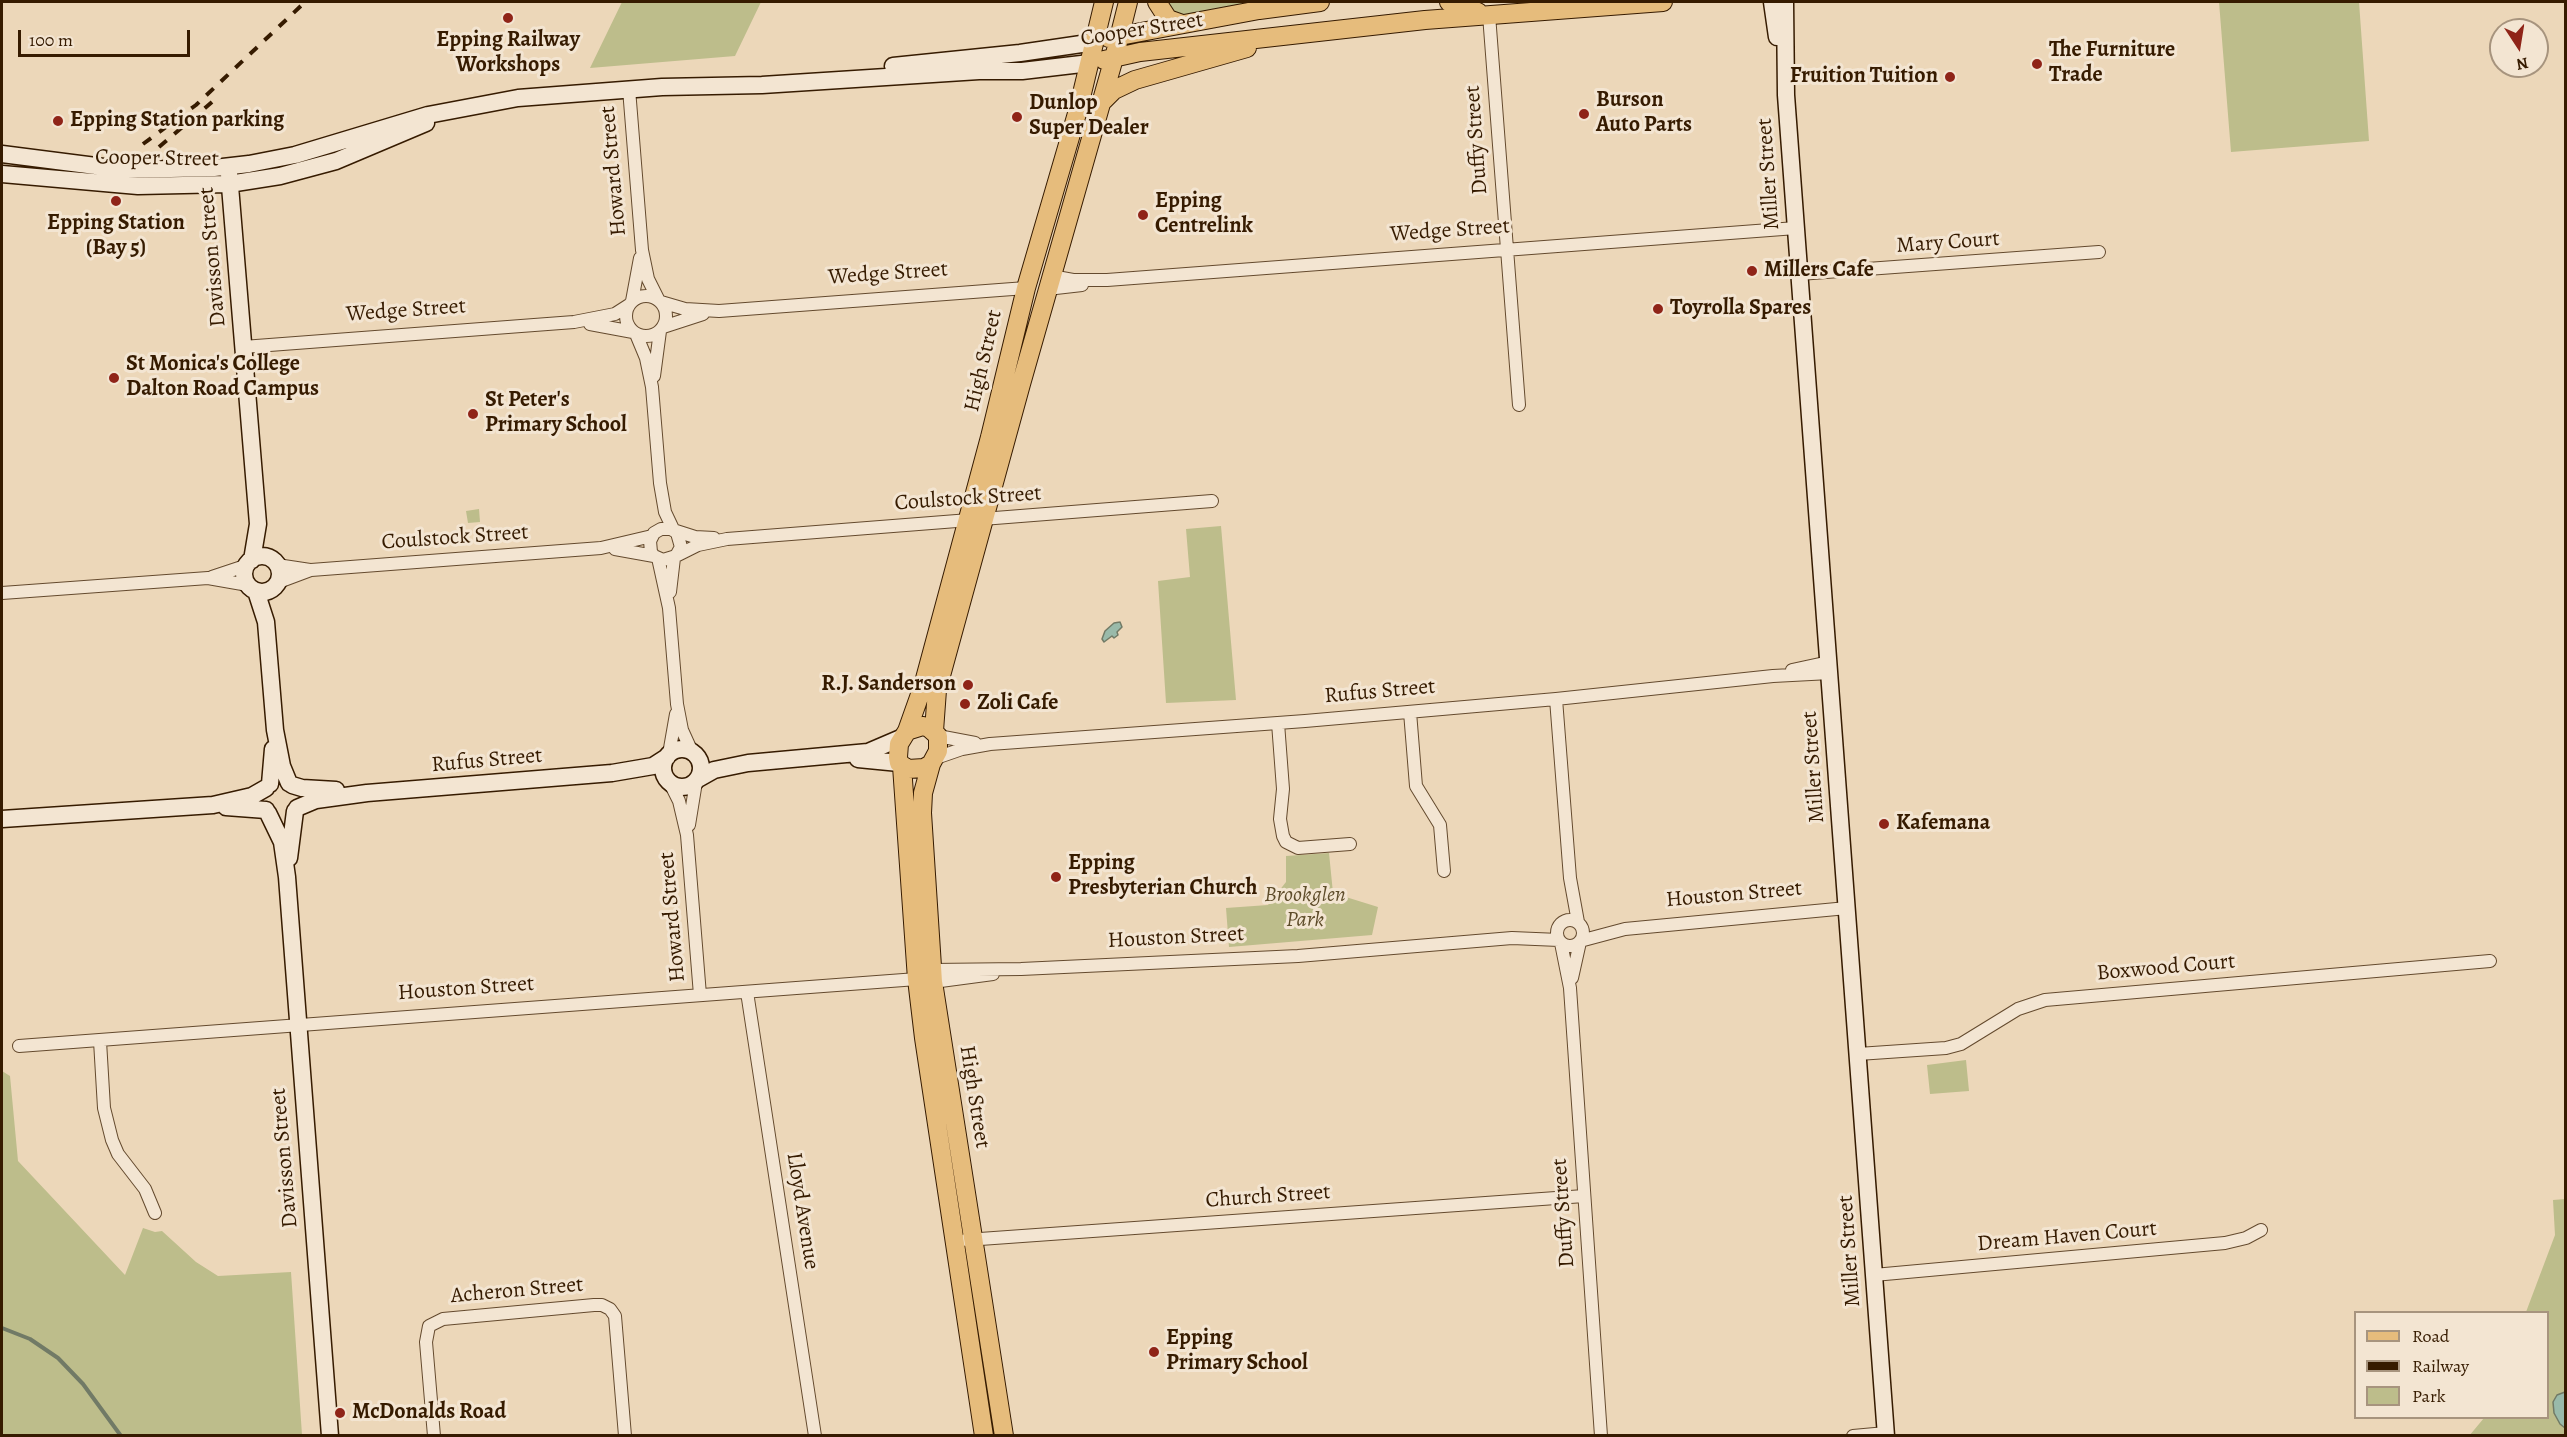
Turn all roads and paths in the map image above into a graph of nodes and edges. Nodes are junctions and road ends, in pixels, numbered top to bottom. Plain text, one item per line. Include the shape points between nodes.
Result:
1 (1104, 2) edge
2 (1128, 2) edge
3 (1157, 2) edge
4 (1320, 2) edge
5 (1449, 2) edge
6 (1663, 2) edge
7 (1772, 2) edge
8 (1785, 2) edge
9 (1489, 15) junction
10 (1182, 24) junction
11 (1292, 34) junction
12 (1118, 36) junction
13 (1095, 42) junction
14 (1114, 58) junction
15 (1090, 63) junction
16 (662, 87) junction
17 (629, 89) junction
18 (1786, 94) junction
19 (1101, 103) junction
20 (478, 104) junction
21 (2, 154) edge
22 (228, 167) junction
23 (2, 174) edge
24 (229, 184) junction
25 (1796, 228) junction
26 (642, 250) junction
27 (1507, 250) junction
28 (2099, 252) dead end
29 (1799, 274) junction
30 (1049, 282) junction
31 (1026, 288) junction
32 (659, 300) junction
33 (630, 303) junction
34 (719, 311) junction
35 (574, 322) junction
36 (662, 329) junction
37 (635, 333) junction
38 (243, 347) junction
39 (652, 387) junction
40 (1519, 405) dead end
41 (660, 483) junction
42 (1212, 501) dead end
43 (976, 520) junction
44 (258, 524) junction
45 (676, 532) junction
46 (652, 535) junction
47 (727, 539) junction
48 (602, 548) junction
49 (656, 557) junction
50 (675, 557) junction
51 (250, 562) junction
52 (208, 578) junction
53 (267, 578) junction
54 (2, 593) edge
55 (669, 608) junction
56 (1829, 668) junction
57 (1556, 699) junction
58 (677, 704) junction
59 (1410, 712) junction
60 (1278, 723) junction
61 (275, 730) junction
62 (905, 734) junction
63 (936, 734) junction
64 (990, 744) junction
65 (694, 753) junction
66 (668, 755) junction
67 (839, 756) junction
68 (933, 761) junction
69 (748, 763) junction
70 (901, 765) junction
71 (612, 773) junction
72 (697, 780) junction
73 (669, 782) junction
74 (291, 784) junction
75 (268, 786) junction
76 (367, 793) junction
77 (213, 805) junction
78 (296, 810) junction
79 (267, 812) junction
80 (2, 819) edge
81 (687, 835) junction
82 (1350, 844) dead end
83 (1444, 871) dead end
84 (287, 878) junction
85 (1570, 878) junction
86 (1847, 908) junction
87 (1562, 923) junction
88 (1579, 923) junction
89 (1625, 928) junction
90 (1512, 938) junction
91 (1560, 941) junction
92 (1580, 942) junction
93 (2490, 961) dead end
94 (927, 977) junction
95 (1570, 988) junction
96 (747, 992) junction
97 (700, 995) junction
98 (297, 1025) junction
99 (100, 1041) junction
100 (19, 1046) dead end
101 (1858, 1054) junction
102 (1584, 1196) junction
103 (155, 1213) dead end
104 (2261, 1230) dead end
105 (964, 1240) junction
106 (1874, 1275) junction
107 (1886, 1434) edge
108 (330, 1436) edge
109 (434, 1436) edge
110 (625, 1436) edge
111 (815, 1436) edge
112 (984, 1436) edge
113 (1004, 1436) edge
114 (1601, 1436) edge
115 (1853, 1436) edge

1 - 13 main road, High Street
2 - 12 main road, High Street
3 - 10 main road via 1168,19
4 - 10 main road, Cooper Street
5 - 9 main road
6 - 9 main road, Cooper Street
7 - 18 street, Miller Street
8 - 18 street, Miller Street
9 - 11 main road, Cooper Street
9 - 27 street, Duffy Street
10 - 12 main road, Cooper Street
11 - 14 main road, Cooper Street
11 - 19 main road via 1155,73 1121,86
12 - 13 main road, Cooper Street
12 - 14 main road, High Street
13 - 15 main road, High Street
13 - 16 street, Cooper Street
14 - 15 main road, Cooper Street
14 - 19 main road, High Street
15 - 16 street, Cooper Street via 1022,71
15 - 31 main road, High Street
16 - 17 street, Cooper Street
17 - 20 street, Cooper Street
17 - 26 street, Howard Street
18 - 25 street, Miller Street
19 - 30 main road, High Street
20 - 22 street, Cooper Street via 404,121 295,155
20 - 24 street, Cooper Street via 336,161
21 - 22 street, Cooper Street via 128,170
22 - 24 street, Davisson Street
23 - 24 street, Cooper Street via 138,186
24 - 38 street, Davisson Street
25 - 27 street, Wedge Street
25 - 29 street, Miller Street
26 - 32 street, Howard Street via 648,279
26 - 33 street, Howard Street
27 - 30 street, Wedge Street
27 - 40 street, Duffy Street
28 - 29 street, Mary Court
29 - 56 street, Miller Street
30 - 31 main road, Wedge Street
30 - 43 main road, High Street
31 - 34 street, Wedge Street
31 - 43 main road, High Street
32 - 33 street via 645,295
32 - 34 street, Wedge Street via 685,309
32 - 36 street via 667,314
33 - 35 street, Wedge Street via 615,314
33 - 37 street via 625,316
34 - 36 street, Wedge Street
35 - 37 street, Wedge Street
35 - 38 street, Wedge Street
36 - 37 street via 648,336
36 - 39 street
37 - 39 street
38 - 44 street, Davisson Street
39 - 41 street
41 - 45 street via 665,512
41 - 46 street
42 - 43 street, Coulstock Street
43 - 47 street, Coulstock Street
43 - 62 main road, High Street
43 - 63 main road, High Street via 938,690
44 - 51 street, Davisson Street
44 - 53 street, Davisson Street
45 - 46 street via 666,528
45 - 47 street, Coulstock Street
45 - 50 street via 681,547
46 - 48 street, Coulstock Street
46 - 49 street via 650,546
47 - 50 street, Coulstock Street via 684,550
48 - 49 street, Coulstock Street
48 - 53 street, Coulstock Street via 311,570
49 - 50 street
49 - 55 street
50 - 55 street
51 - 52 street
51 - 53 street via 258,557
51 - 53 street, Davisson Street via 245,575
52 - 53 street
52 - 54 street
53 - 61 street, Davisson Street via 266,622
55 - 58 street
56 - 57 street, Rufus Street
56 - 86 street, Miller Street
57 - 59 street, Rufus Street
57 - 85 street
58 - 65 street via 682,730
58 - 66 street
59 - 60 street, Rufus Street
59 - 83 street via 1416,786 1440,825
60 - 64 street, Rufus Street
60 - 82 street via 1283,789 1280,819 1286,842 1298,848
61 - 74 street, Davisson Street via 282,766
61 - 75 street, Davisson Street
62 - 63 main road via 923,726
62 - 67 street via 868,753
62 - 70 main road via 897,751
63 - 64 street, Rufus Street
63 - 68 main road via 939,744
64 - 68 street, Rufus Street
65 - 66 street via 680,749
65 - 69 street
65 - 72 street via 701,766
66 - 71 street, Rufus Street via 653,766
66 - 73 street via 663,769
67 - 69 street
67 - 70 street
68 - 70 main road via 916,770
68 - 94 main road, High Street via 923,793 922,813
69 - 72 street via 714,770
70 - 94 main road, High Street
71 - 73 street, Rufus Street
71 - 76 street, Rufus Street
72 - 73 street via 680,788
72 - 81 street, Howard Street
73 - 81 street, Howard Street via 679,801
74 - 75 street via 279,781
74 - 76 street, Rufus Street
74 - 78 street via 298,793
75 - 77 street via 252,796
75 - 79 street via 262,799
76 - 78 street, Rufus Street via 316,800
77 - 79 street
77 - 80 street
78 - 79 street via 279,818
78 - 84 street, Davisson Street
79 - 84 street, Davisson Street via 282,842
81 - 97 street, Howard Street
84 - 98 street, Davisson Street
85 - 87 street
85 - 88 street
86 - 89 street, Houston Street
86 - 101 street, Miller Street
87 - 88 street
87 - 90 street, Houston Street
87 - 91 street via 1557,932
88 - 89 street, Houston Street
88 - 92 street via 1583,934
89 - 92 street, Houston Street
90 - 91 street, Houston Street
90 - 94 street, Houston Street via 1298,956 1021,969 962,980
91 - 92 street via 1568,946
91 - 95 street, Duffy Street
92 - 95 street, Duffy Street
93 - 101 street, Boxwood Court via 2045,1000 2018,1009 1961,1044
94 - 96 street, Houston Street
94 - 105 main road, High Street
95 - 102 street, Duffy Street
96 - 97 street, Houston Street
96 - 111 street, Lloyd Avenue
97 - 98 street, Houston Street
98 - 99 street, Houston Street
98 - 108 street, Davisson Street
99 - 100 street, Houston Street
99 - 103 street via 109,1133 118,1154 145,1189
101 - 106 street, Miller Street
102 - 105 street, Church Street
102 - 114 street, Duffy Street
104 - 106 street, Dream Haven Court via 2225,1243
105 - 112 main road, High Street
105 - 113 main road, High Street
106 - 107 street, Miller Street
107 - 115 street
109 - 110 street, Acheron Street via 426,1342 429,1326 443,1318 583,1305 609,1309 616,1324

